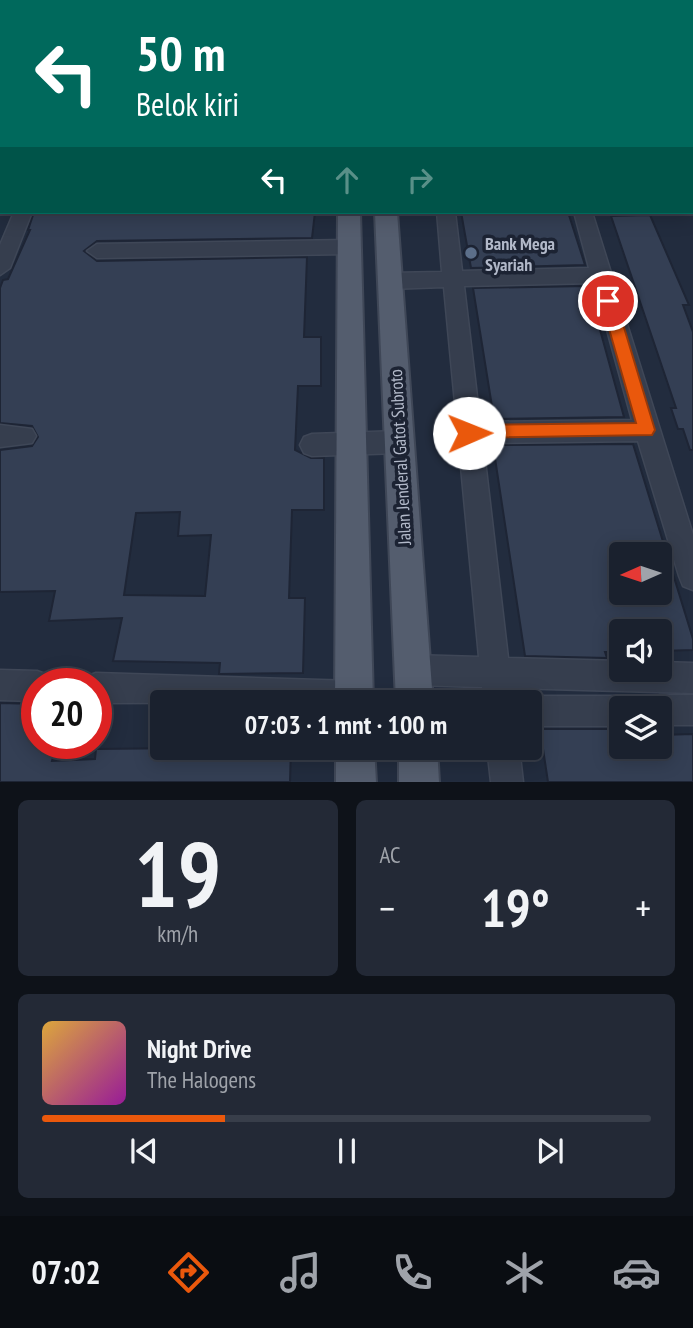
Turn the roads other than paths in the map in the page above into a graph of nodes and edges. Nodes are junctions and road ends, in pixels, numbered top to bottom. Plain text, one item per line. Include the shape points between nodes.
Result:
1 (22, 214) edge
2 (349, 214) edge
3 (386, 214) edge
4 (446, 214) edge
5 (584, 214) edge
6 (349, 247) junction
7 (4, 248) edge
8 (97, 251) dead end
9 (0, 268) edge
10 (601, 275) junction
11 (453, 278) junction
12 (390, 281) junction
13 (647, 430) junction
14 (469, 433) junction
15 (399, 442) junction
16 (352, 443) junction
17 (312, 445) dead end
18 (693, 576) edge
19 (412, 670) junction
20 (494, 673) junction
21 (693, 678) edge
22 (0, 685) edge
23 (21, 686) edge
24 (112, 689) edge
25 (150, 690) edge
26 (354, 690) edge
27 (414, 690) edge
28 (496, 690) edge
29 (672, 710) edge
30 (693, 710) edge
31 (609, 711) edge
32 (542, 712) edge
33 (355, 760) edge
34 (418, 760) edge
35 (504, 760) edge
36 (356, 782) edge
37 (419, 782) edge
38 (507, 782) edge

1 - 7 street
2 - 6 main road
3 - 12 main road, Jalan Jenderal Gatot Subroto
4 - 11 street
5 - 10 street
6 - 8 street
6 - 16 main road
7 - 9 street
10 - 11 street
10 - 13 street
11 - 12 street
11 - 14 street
12 - 15 main road, Jalan Jenderal Gatot Subroto
13 - 14 street
13 - 18 street
14 - 20 street
15 - 16 street
15 - 19 main road, Jalan Jenderal Gatot Subroto
16 - 17 street
16 - 26 main road
19 - 20 street
19 - 27 main road, Jalan Jenderal Gatot Subroto
20 - 21 street
20 - 28 street
22 - 23 street
24 - 25 street
29 - 30 street
31 - 32 street
33 - 36 main road
34 - 37 main road
35 - 38 street

